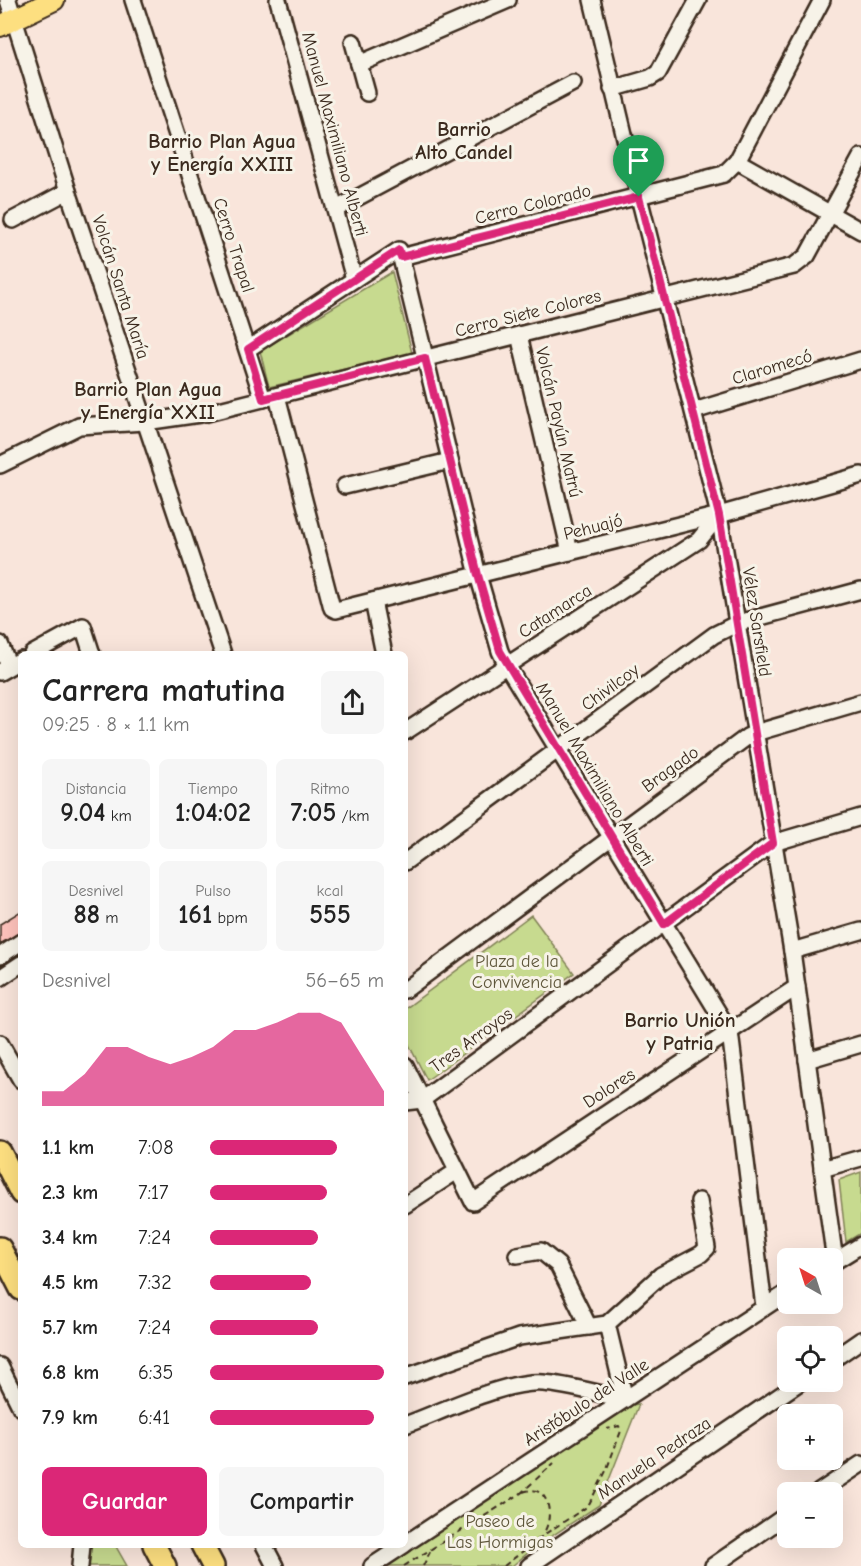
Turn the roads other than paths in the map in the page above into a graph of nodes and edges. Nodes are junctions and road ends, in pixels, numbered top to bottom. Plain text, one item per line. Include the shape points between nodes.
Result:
1 (8, 0) edge
2 (54, 0) edge
3 (133, 0) edge
4 (278, 0) edge
5 (508, 0) edge
6 (592, 0) edge
7 (698, 0) edge
8 (822, 0) edge
9 (7, 23) edge
10 (353, 42) dead end
11 (359, 64) junction
12 (573, 83) dead end
13 (612, 89) junction
14 (367, 93) dead end
15 (861, 157) edge
16 (738, 161) junction
17 (68, 191) junction
18 (639, 197) junction
19 (336, 209) junction
20 (830, 213) junction
21 (13, 220) dead end
22 (861, 231) edge
23 (400, 253) junction
24 (354, 279) junction
25 (665, 300) junction
26 (519, 335) junction
27 (248, 349) junction
28 (425, 358) junction
29 (861, 360) edge
30 (270, 398) junction
31 (694, 411) junction
32 (145, 422) junction
33 (450, 461) junction
34 (0, 465) edge
35 (861, 475) edge
36 (345, 486) dead end
37 (719, 515) junction
38 (570, 552) junction
39 (478, 575) junction
40 (861, 590) edge
41 (373, 602) junction
42 (334, 610) joint
43 (738, 623) junction
44 (0, 644) edge
45 (37, 651) edge
46 (91, 651) edge
47 (222, 651) edge
48 (383, 651) edge
49 (10, 666) edge
50 (507, 666) junction
51 (861, 702) edge
52 (408, 730) edge
53 (755, 732) junction
54 (557, 749) junction
55 (861, 817) edge
56 (610, 836) junction
57 (773, 843) junction
58 (408, 860) edge
59 (664, 924) junction
60 (861, 931) edge
61 (18, 944) edge
62 (792, 951) junction
63 (0, 956) edge
64 (18, 966) edge
65 (0, 978) edge
66 (797, 987) junction
67 (408, 988) edge
68 (730, 1032) junction
69 (0, 1042) edge
70 (861, 1044) edge
71 (807, 1060) junction
72 (408, 1071) edge
73 (18, 1075) edge
74 (422, 1100) junction
75 (408, 1102) edge
76 (0, 1152) edge
77 (861, 1158) edge
78 (822, 1169) junction
79 (457, 1171) junction
80 (18, 1187) edge
81 (699, 1201) dead end
82 (408, 1203) edge
83 (0, 1248) edge
84 (832, 1248) edge
85 (860, 1251) edge
86 (517, 1255) dead end
87 (843, 1258) edge
88 (18, 1283) edge
89 (777, 1299) edge
90 (764, 1307) junction
91 (607, 1324) junction
92 (588, 1327) junction
93 (861, 1340) edge
94 (843, 1352) edge
95 (0, 1366) edge
96 (408, 1376) edge
97 (785, 1392) edge
98 (625, 1399) junction
99 (18, 1402) edge
100 (408, 1424) edge
101 (861, 1464) edge
102 (834, 1482) edge
103 (777, 1522) edge
104 (408, 1542) edge
105 (82, 1548) edge
106 (156, 1548) edge
107 (204, 1548) edge
108 (266, 1548) edge
109 (399, 1548) edge
110 (80, 1566) edge
111 (165, 1566) edge
112 (213, 1566) edge
113 (275, 1566) edge
114 (372, 1566) edge
115 (529, 1566) edge
116 (712, 1566) edge

1 - 9 street, Volcán Santa María
2 - 9 main road
3 - 27 street, Cerro Trapal
4 - 19 street, Manuel Maximiliano Alberti
5 - 11 street
6 - 13 street, Vélez Sarsfield
7 - 13 street via 658,73
8 - 16 street, Cerro Colorado
9 - 17 street, Volcán Santa María
10 - 11 street
11 - 14 street
12 - 19 street
13 - 18 street, Vélez Sarsfield
15 - 20 street, Cerro Siete Colores
16 - 18 street, Cerro Colorado via 724,174
16 - 20 street
17 - 21 street
17 - 32 street, Volcán Santa María
18 - 23 street, Cerro Colorado
18 - 25 street, Vélez Sarsfield
19 - 24 street, Manuel Maximiliano Alberti
20 - 22 street
20 - 25 street, Cerro Siete Colores via 807,256 799,263
23 - 24 street, Cerro Colorado
23 - 28 street, Manuel Maximiliano Alberti
24 - 27 street, Cerro Colorado
25 - 26 street, Cerro Siete Colores
25 - 31 street, Vélez Sarsfield
26 - 28 street, Cerro Siete Colores
26 - 38 street, Volcán Payún Matrú
27 - 30 street, Cerro Trapal
28 - 30 street, Cerro Siete Colores
28 - 33 street, Manuel Maximiliano Alberti
29 - 31 street, Claromecó
30 - 32 street, Cerro Siete Colores
30 - 42 street, Cerro Trapal
31 - 37 street, Vélez Sarsfield
32 - 34 street, Cerro Siete Colores via 79,426
32 - 47 street, Volcán Santa María
33 - 36 street
33 - 39 street, Manuel Maximiliano Alberti
35 - 37 street, Pehuajó
37 - 38 street, Pehuajó
37 - 43 street, Vélez Sarsfield
37 - 50 street, Catamarca via 699,540
38 - 39 street, Pehuajó
39 - 41 street, Pehuajó
39 - 50 street, Manuel Maximiliano Alberti
40 - 43 street, Chivilcoy
41 - 42 street, Pehuajó
41 - 48 street
43 - 53 street, Vélez Sarsfield
43 - 54 street, Chivilcoy via 714,635
44 - 49 street
45 - 46 street via 82,626
50 - 52 street, Catamarca
50 - 54 street, Manuel Maximiliano Alberti
51 - 53 street, Bragado
53 - 56 street, Bragado
53 - 57 street, Vélez Sarsfield
54 - 56 street, Manuel Maximiliano Alberti
54 - 58 street, Chivilcoy
55 - 57 street, Tres Arroyos
56 - 59 street, Manuel Maximiliano Alberti
56 - 67 street, Bragado
57 - 59 street, Tres Arroyos
57 - 62 street, Vélez Sarsfield
59 - 68 street, Manuel Maximiliano Alberti
59 - 74 street, Tres Arroyos
60 - 62 street
61 - 63 street
62 - 66 street, Vélez Sarsfield
64 - 65 street
66 - 68 street, Dolores
66 - 71 street, Vélez Sarsfield
68 - 79 street, Dolores via 473,1202
68 - 90 street, Manuel Maximiliano Alberti
69 - 73 street
70 - 71 street
71 - 78 street, Vélez Sarsfield
72 - 74 street
74 - 75 street, Tres Arroyos
74 - 79 street
76 - 80 highway
77 - 78 street
78 - 84 street, Vélez Sarsfield
79 - 82 street
81 - 91 street via 707,1248 661,1275
83 - 88 highway
85 - 87 street
86 - 92 street via 542,1251 558,1265
89 - 90 street, Aristóbulo del Valle
90 - 98 street, Aristóbulo del Valle
91 - 92 street
91 - 98 street
92 - 96 street via 519,1337
93 - 94 street
95 - 99 street
97 - 115 street, Manuela Pedraza
98 - 100 street via 542,1383 519,1384
98 - 104 street, Aristóbulo del Valle
101 - 102 street
103 - 116 street
105 - 110 street
106 - 111 highway
107 - 112 highway
108 - 113 street
109 - 114 street, Aristóbulo del Valle

